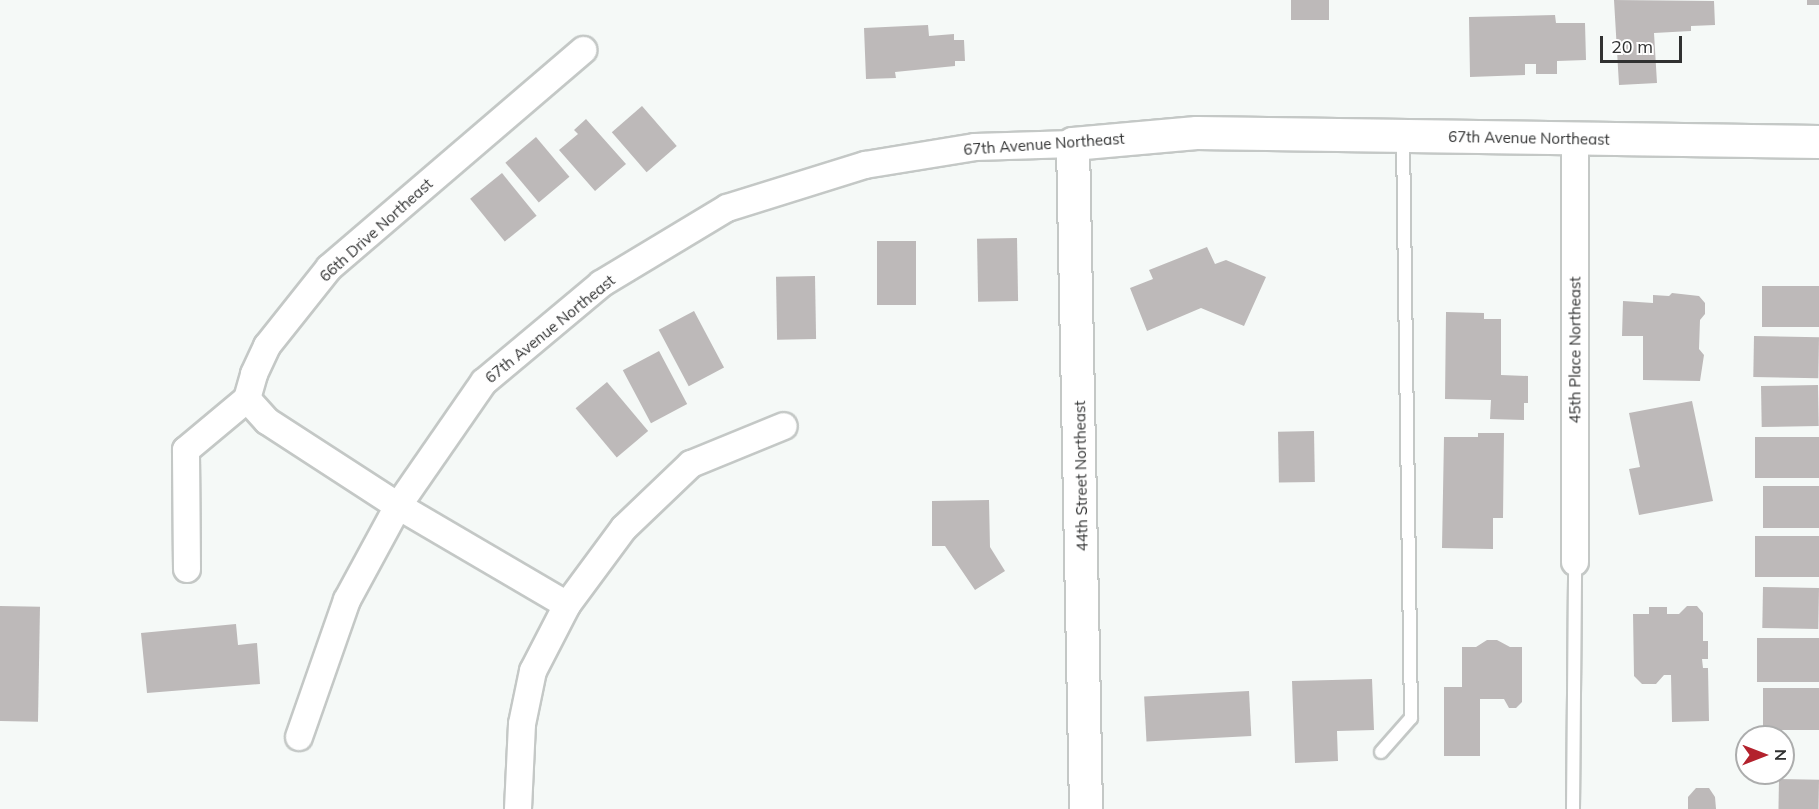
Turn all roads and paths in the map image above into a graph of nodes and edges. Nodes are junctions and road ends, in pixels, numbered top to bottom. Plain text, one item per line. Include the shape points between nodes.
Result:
1 (583, 50) dead end
2 (1403, 136) junction
3 (1575, 138) junction
4 (1819, 142) edge
5 (1073, 144) junction
6 (247, 399) junction
7 (784, 426) dead end
8 (398, 506) junction
9 (1575, 562) joint
10 (187, 569) dead end
11 (567, 605) junction
12 (299, 737) dead end
13 (1381, 752) dead end
14 (518, 809) edge
15 (1086, 809) edge
16 (1573, 809) edge

1 - 6 street, 66th Drive Northeast via 329,268 267,346
2 - 3 street, 67th Avenue Northeast
2 - 5 street, 67th Avenue Northeast via 1197,133
2 - 13 lane via 1411,718
3 - 4 street, 67th Avenue Northeast
3 - 9 street, 45th Place Northeast
5 - 8 street, 67th Avenue Northeast via 975,147 865,165 727,208 601,284 484,382
5 - 15 street, 44th Street Northeast
6 - 8 street via 267,421
6 - 10 street via 186,450
7 - 11 street via 691,464 624,528
8 - 11 street
8 - 12 street, 67th Avenue Northeast via 347,600
9 - 16 lane
11 - 14 street via 533,670 522,724

